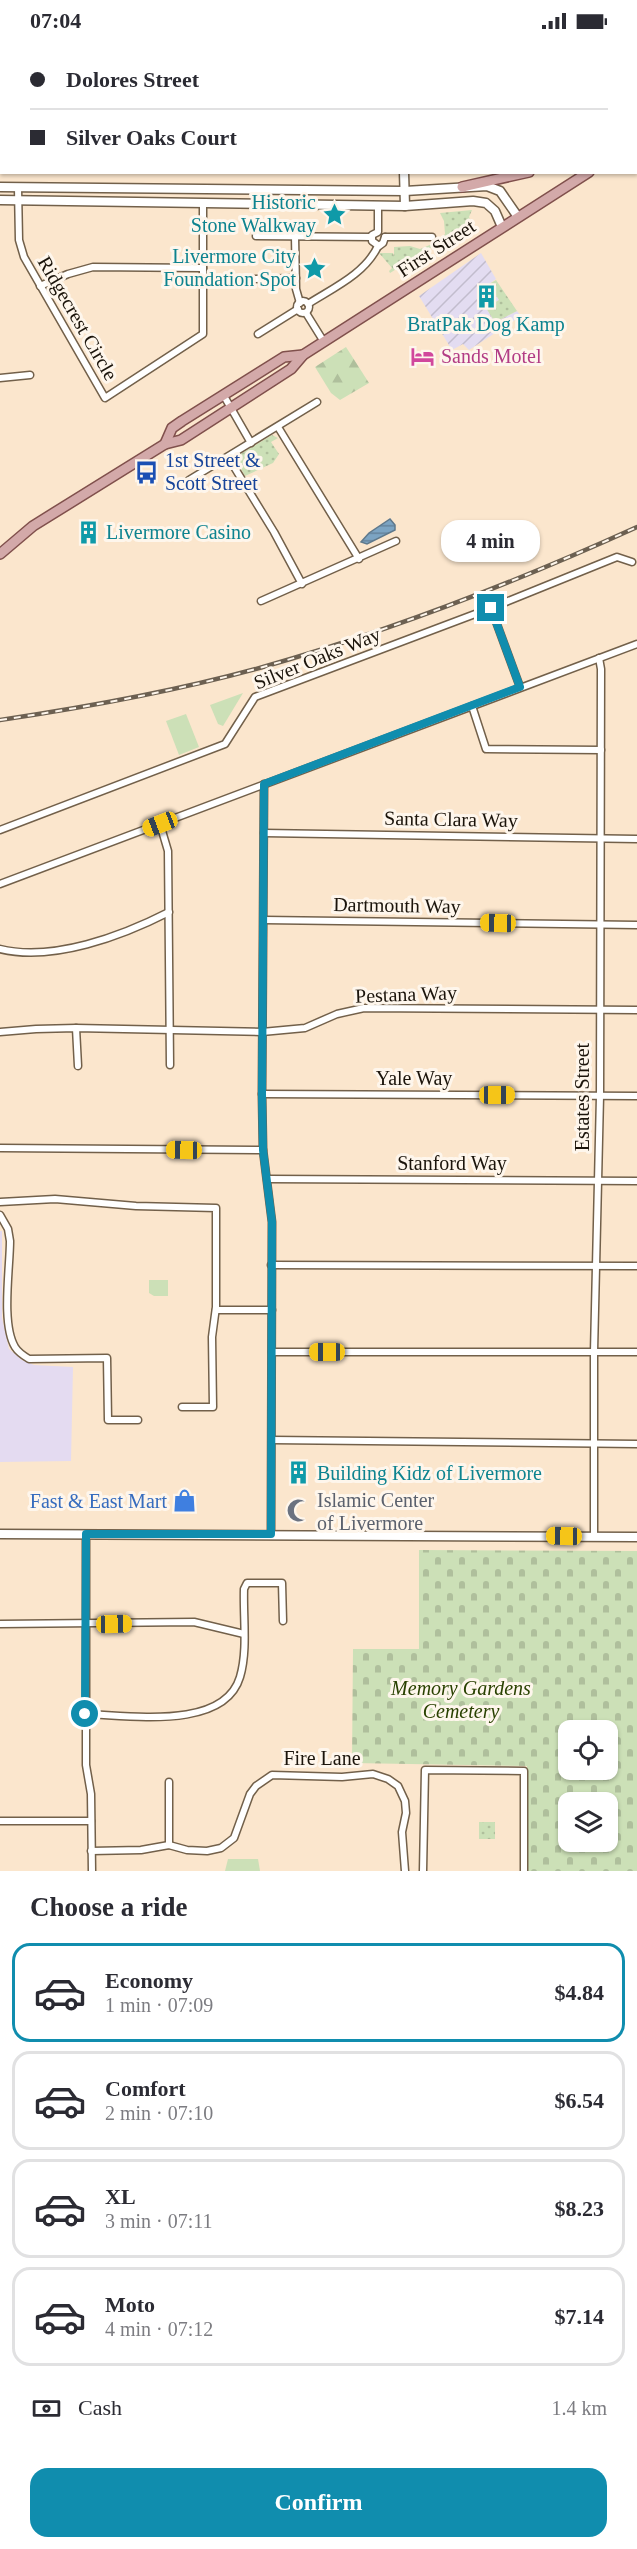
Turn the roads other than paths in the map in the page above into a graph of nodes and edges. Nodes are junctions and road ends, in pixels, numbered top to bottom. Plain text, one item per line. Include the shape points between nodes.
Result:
1 (404, 174) edge
2 (520, 174) edge
3 (586, 174) edge
4 (0, 187) edge
5 (462, 187) junction
6 (18, 188) junction
7 (405, 191) junction
8 (0, 200) edge
9 (18, 200) junction
10 (203, 204) junction
11 (378, 206) junction
12 (405, 206) junction
13 (518, 217) junction
14 (502, 227) junction
15 (378, 232) junction
16 (256, 236) dead end
17 (295, 236) junction
18 (372, 237) junction
19 (385, 237) junction
20 (432, 237) dead end
21 (378, 246) junction
22 (203, 268) junction
23 (296, 278) junction
24 (255, 279) dead end
25 (40, 286) junction
26 (308, 304) junction
27 (299, 306) junction
28 (306, 312) junction
29 (258, 334) dead end
30 (324, 342) junction
31 (303, 355) junction
32 (30, 375) dead end
33 (0, 378) edge
34 (224, 396) junction
35 (317, 402) dead end
36 (231, 407) junction
37 (278, 427) junction
38 (251, 443) junction
39 (165, 444) junction
40 (228, 457) junction
41 (189, 480) dead end
42 (396, 541) dead end
43 (0, 554) edge
44 (359, 559) junction
45 (632, 562) dead end
46 (302, 584) junction
47 (261, 601) dead end
48 (491, 608) junction
49 (637, 644) edge
50 (599, 658) junction
51 (520, 687) junction
52 (472, 706) junction
53 (601, 750) junction
54 (264, 784) junction
55 (160, 824) junction
56 (0, 830) edge
57 (264, 832) junction
58 (601, 838) junction
59 (637, 839) edge
60 (0, 885) edge
61 (169, 912) junction
62 (264, 920) junction
63 (600, 924) junction
64 (637, 925) edge
65 (0, 949) edge
66 (599, 1010) junction
67 (637, 1010) edge
68 (76, 1028) junction
69 (168, 1029) junction
70 (0, 1032) edge
71 (262, 1032) junction
72 (170, 1065) dead end
73 (78, 1066) dead end
74 (262, 1094) junction
75 (600, 1096) junction
76 (637, 1096) edge
77 (0, 1148) edge
78 (263, 1150) junction
79 (268, 1179) junction
80 (598, 1181) junction
81 (637, 1181) edge
82 (0, 1202) edge
83 (0, 1215) edge
84 (271, 1265) junction
85 (595, 1266) junction
86 (637, 1266) edge
87 (216, 1310) junction
88 (272, 1310) junction
89 (272, 1352) junction
90 (594, 1352) junction
91 (637, 1353) edge
92 (182, 1407) dead end
93 (138, 1420) dead end
94 (272, 1440) junction
95 (594, 1444) junction
96 (637, 1444) edge
97 (0, 1534) edge
98 (86, 1534) junction
99 (271, 1534) junction
100 (594, 1536) junction
101 (637, 1537) edge
102 (283, 1621) dead end
103 (0, 1624) edge
104 (86, 1624) junction
105 (244, 1634) junction
106 (85, 1714) junction
107 (169, 1782) dead end
108 (0, 1821) edge
109 (91, 1821) junction
110 (169, 1845) junction
111 (92, 1851) junction
112 (92, 1871) edge
113 (405, 1871) edge
114 (423, 1871) edge
115 (524, 1871) edge

1 - 7 main road
2 - 5 main road
3 - 13 main road, First Street
4 - 6 main road
5 - 7 main road
5 - 13 main road via 500,190
6 - 7 main road
6 - 9 street, Ridgecrest Circle
7 - 12 main road
8 - 9 main road
9 - 10 main road
9 - 25 street, Ridgecrest Circle via 19,240
10 - 11 main road
10 - 22 street, Ridgecrest Circle
11 - 12 main road
11 - 15 street
12 - 14 main road via 481,201 495,211
13 - 14 main road, First Street
14 - 30 main road, First Street
15 - 18 street
15 - 19 street
16 - 17 street
17 - 18 street
17 - 23 street
18 - 21 street
19 - 20 street
19 - 21 street
21 - 26 street via 357,273
22 - 25 street via 93,267
22 - 25 street, Ridgecrest Circle via 203,334 105,398
23 - 24 street
23 - 27 street
26 - 27 street
26 - 28 street
27 - 28 street via 302,313
27 - 29 street
28 - 30 street
30 - 31 main road, First Street
31 - 34 main road, First Street via 284,357
31 - 36 main road, First Street via 291,369
32 - 33 street
34 - 36 street
34 - 39 main road, First Street via 172,428
35 - 37 street
36 - 38 street
36 - 39 main road, First Street via 181,440
37 - 38 street
37 - 44 street
38 - 40 street
39 - 43 main road, First Street via 33,526
40 - 41 street
40 - 46 street
42 - 44 street
44 - 46 street
45 - 48 street, Silver Oaks Way via 617,557
46 - 47 street
48 - 51 street
48 - 56 street, Silver Oaks Way via 255,697 225,744
49 - 50 street
50 - 51 street
50 - 53 street, Estates Street
51 - 52 street
52 - 53 street via 486,749
52 - 54 street
53 - 58 street, Estates Street
54 - 55 street
54 - 57 street
55 - 60 street
55 - 61 street via 168,851
57 - 58 street, Santa Clara Way
57 - 62 street
58 - 59 street, Santa Clara Way
58 - 63 street, Estates Street
61 - 65 street via 80,947 40,953
61 - 69 street
62 - 63 street, Dartmouth Way
62 - 71 street
63 - 64 street, Dartmouth Way
63 - 66 street, Estates Street
66 - 67 street, Pestana Way
66 - 71 street, Pestana Way via 364,1008 305,1028
66 - 75 street, Estates Street
68 - 69 street, Pestana Way
68 - 70 street, Pestana Way
68 - 73 street
69 - 71 street, Pestana Way
69 - 72 street
71 - 74 street
74 - 75 street, Yale Way
74 - 78 street
75 - 76 street, Yale Way
75 - 80 street, Estates Street
77 - 78 street
78 - 79 street
79 - 80 street, Stanford Way
79 - 84 street
80 - 81 street, Stanford Way
80 - 85 street, Estates Street
82 - 87 street via 55,1199 216,1208
83 - 93 street via 10,1241 8,1319 15,1348 28,1359 107,1358 108,1420
84 - 85 street
84 - 88 street
85 - 86 street
85 - 90 street, Estates Street
87 - 88 street
87 - 92 street via 212,1337 213,1407
88 - 89 street
89 - 90 street
89 - 94 street
90 - 91 street
90 - 95 street, Estates Street
94 - 95 street
94 - 99 street
95 - 96 street
95 - 100 street, Estates Street
97 - 98 main road
98 - 99 main road
98 - 104 street
99 - 100 main road
100 - 101 main road
102 - 105 street via 282,1583 247,1583
103 - 104 street
104 - 105 street via 194,1622
104 - 106 street
105 - 106 street via 240,1678 214,1707 182,1716
106 - 109 street
107 - 110 street
108 - 109 street
109 - 111 street
110 - 111 street, Fire Lane
110 - 113 street, Fire Lane via 207,1851 229,1844 250,1794 272,1775 373,1774 398,1786 405,1801
111 - 112 street
114 - 115 street via 425,1770 524,1770

